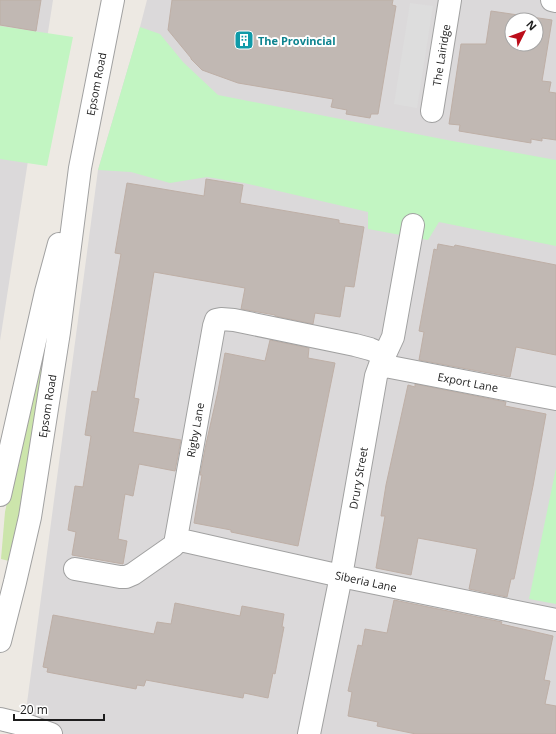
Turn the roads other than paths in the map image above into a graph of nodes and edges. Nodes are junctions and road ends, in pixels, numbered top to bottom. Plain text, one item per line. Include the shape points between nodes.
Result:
1 (113, 0) edge
2 (450, 0) edge
3 (552, 0) edge
4 (556, 0) edge
5 (432, 111) dead end
6 (80, 168) junction
7 (413, 225) dead end
8 (216, 321) joint
9 (382, 360) junction
10 (556, 399) edge
11 (0, 495) edge
12 (176, 539) junction
13 (76, 569) dead end
14 (341, 576) junction
15 (556, 620) edge
16 (0, 641) edge
17 (0, 719) edge
18 (50, 734) edge
19 (309, 734) edge

1 - 6 street, Epsom Road
2 - 5 street, The Lairidge
3 - 4 street
6 - 11 street, Epsom Road via 46,292
6 - 16 street, Epsom Road via 59,332 30,517
7 - 9 street, Drury Street via 393,337
8 - 9 street, Export Lane via 234,320 355,344 370,349
8 - 12 street, Rigby Lane
9 - 10 street, Export Lane
9 - 14 street, Drury Street via 376,376
12 - 13 street via 173,546 126,577
12 - 14 street, Siberia Lane
14 - 15 street, Siberia Lane
14 - 19 street, Drury Street
17 - 18 street

